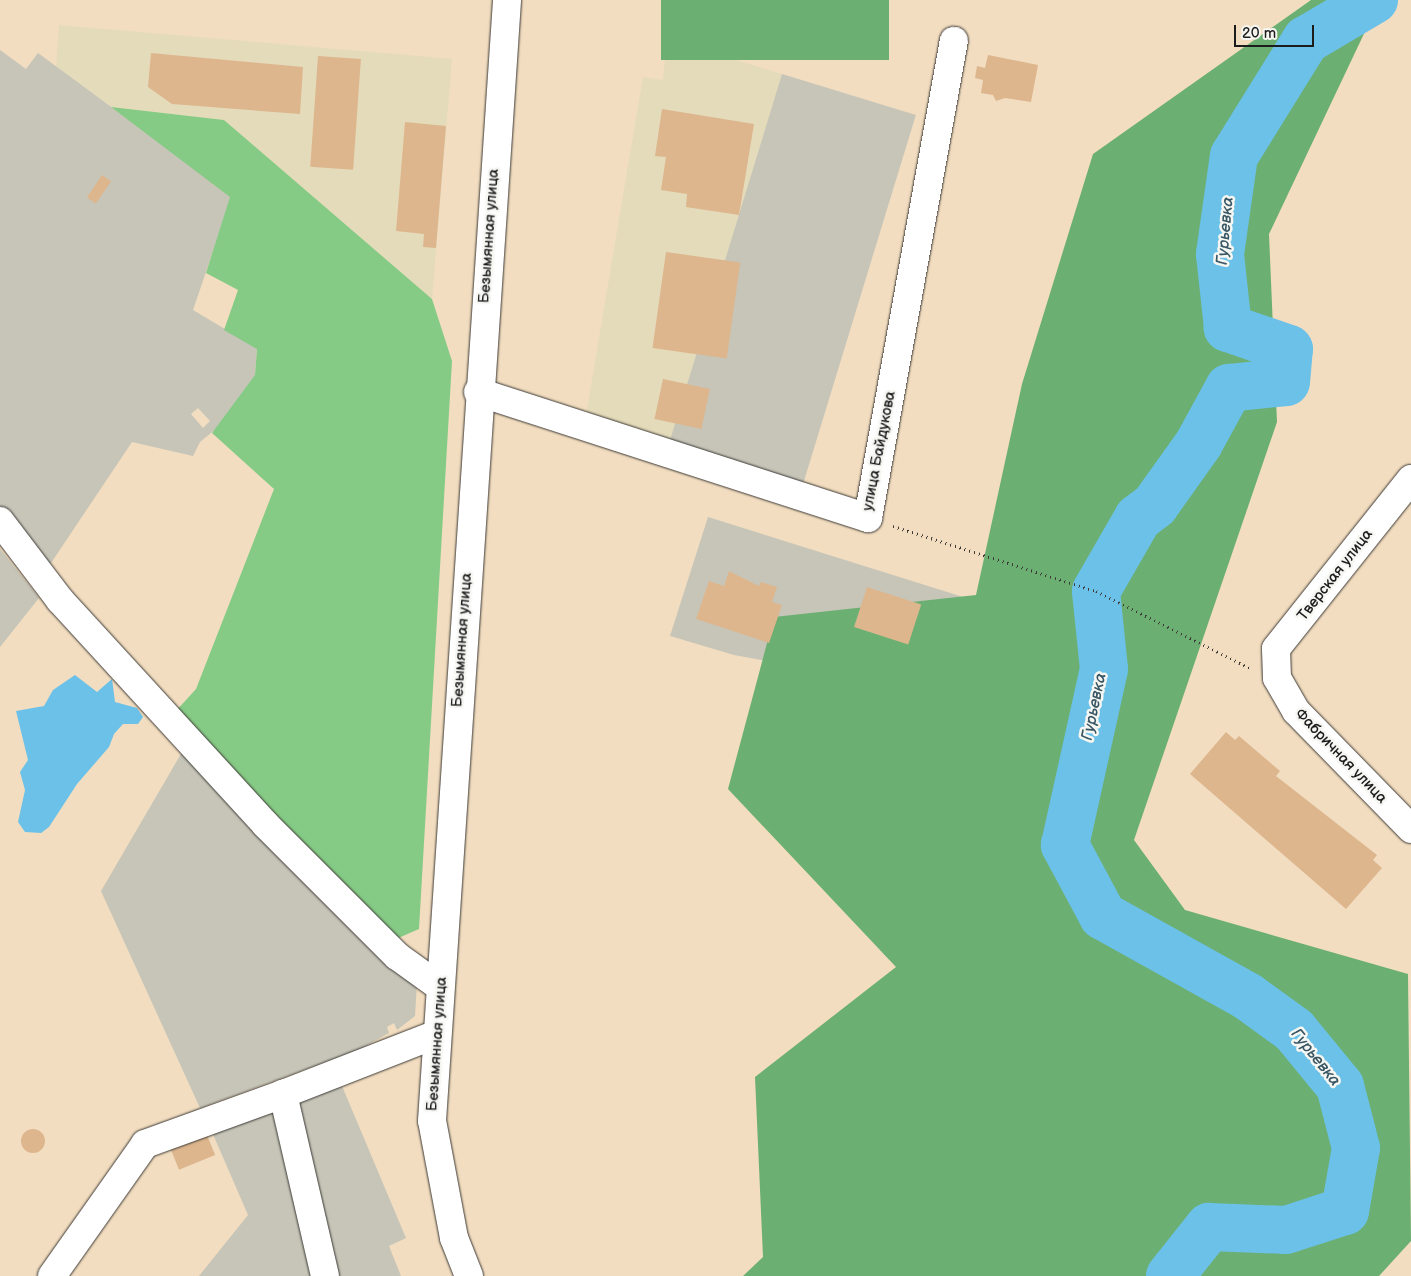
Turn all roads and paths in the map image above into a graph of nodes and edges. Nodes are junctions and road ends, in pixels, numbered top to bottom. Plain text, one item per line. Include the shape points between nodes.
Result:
1 (507, 0) edge
2 (954, 41) dead end
3 (478, 392) junction
4 (1411, 479) edge
5 (868, 518) junction
6 (0, 521) edge
7 (1276, 678) junction
8 (1411, 829) edge
9 (440, 987) junction
10 (437, 1034) junction
11 (283, 1094) junction
12 (52, 1276) edge
13 (325, 1276) edge
14 (470, 1276) edge

1 - 3 main road, Безымянная улица
2 - 5 main road, улица Байдукова
3 - 5 main road, улица Байдукова
3 - 9 main road, Безымянная улица
4 - 7 main road, Тверская улица via 1276,649
5 - 7 path via 1115,599 1164,627
6 - 9 main road via 60,600 265,824 397,956
7 - 8 main road, Фабричная улица via 1296,711
9 - 10 main road, Безымянная улица
10 - 11 main road
10 - 14 main road, Безымянная улица via 432,1121 454,1238
11 - 12 main road via 146,1144
11 - 13 main road

